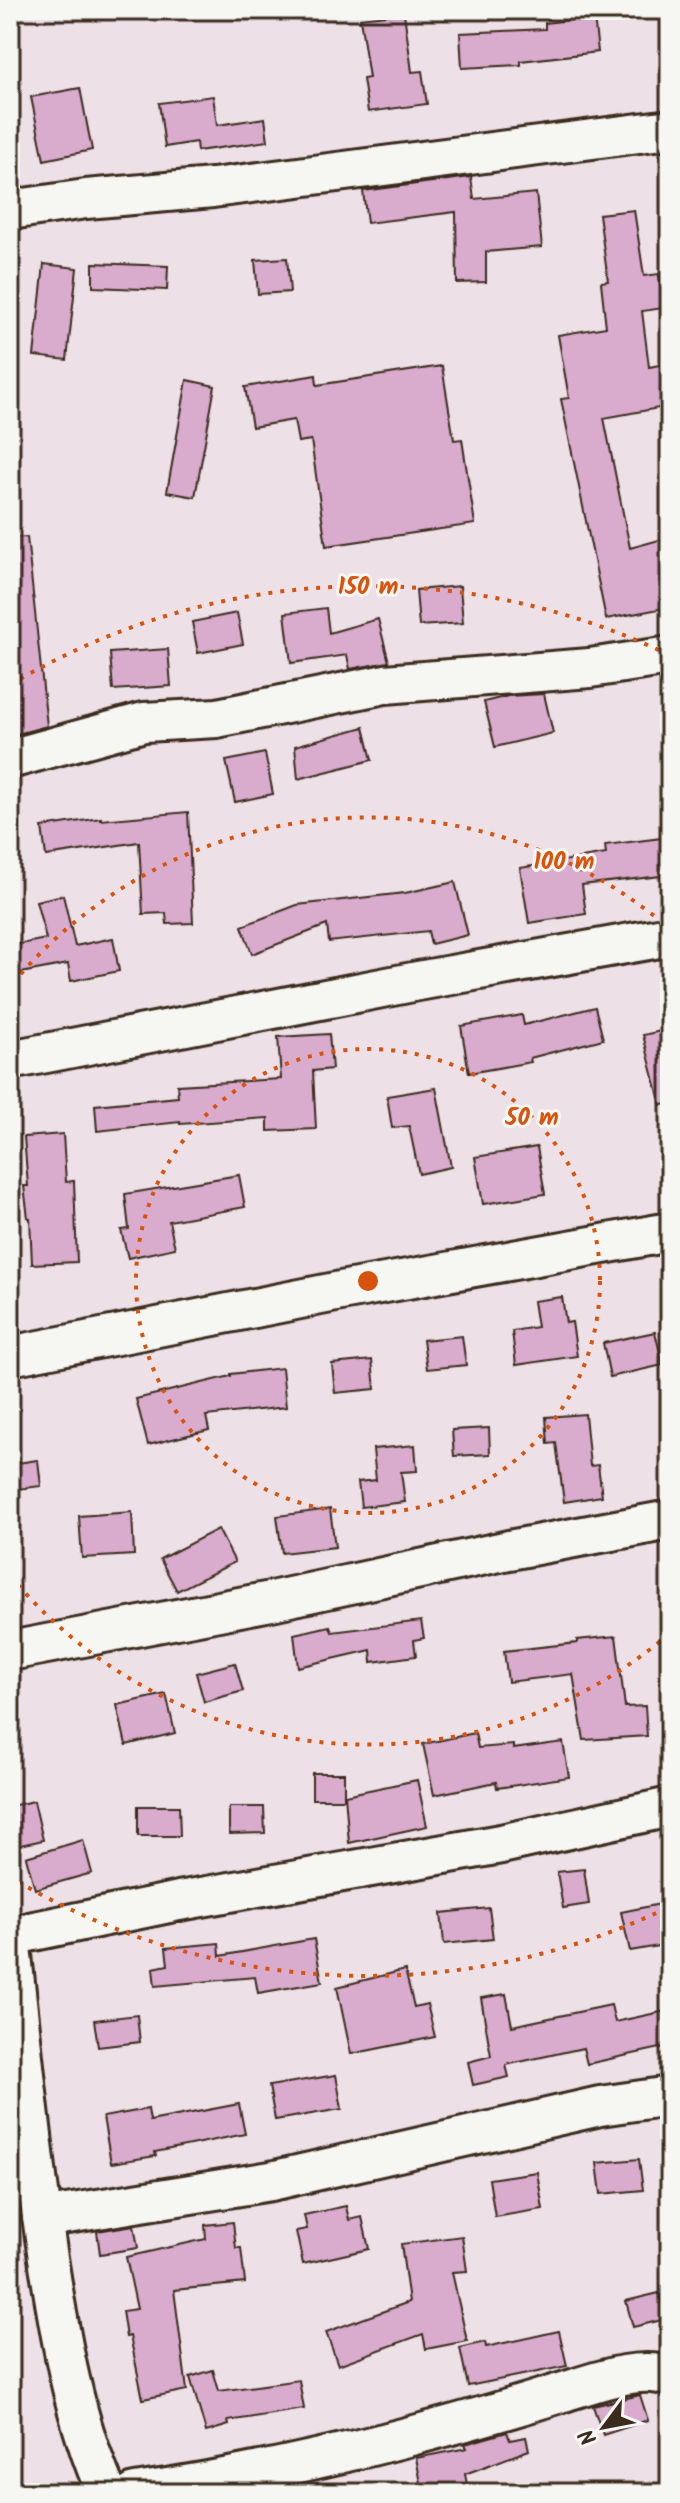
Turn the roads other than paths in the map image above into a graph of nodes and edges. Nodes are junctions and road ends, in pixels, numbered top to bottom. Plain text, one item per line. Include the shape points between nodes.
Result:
1 (669, 134) edge
2 (10, 210) edge
3 (670, 656) edge
4 (10, 759) edge
5 (670, 936) edge
6 (10, 1060) edge
7 (670, 1232) edge
8 (10, 1356) edge
9 (670, 1520) edge
10 (10, 1651) edge
11 (670, 1807) edge
12 (10, 1937) edge
13 (670, 2096) edge
14 (42, 2218) junction
15 (670, 2377) edge
16 (107, 2493) edge
17 (135, 2493) edge

1 - 2 street
3 - 4 street via 590,668 385,684 217,718 144,722
5 - 6 street
7 - 8 street
9 - 10 street
11 - 12 street
12 - 14 street
13 - 14 street via 600,2106 271,2181
14 - 16 street via 58,2325 90,2457
15 - 17 street via 618,2376 450,2427 214,2481

